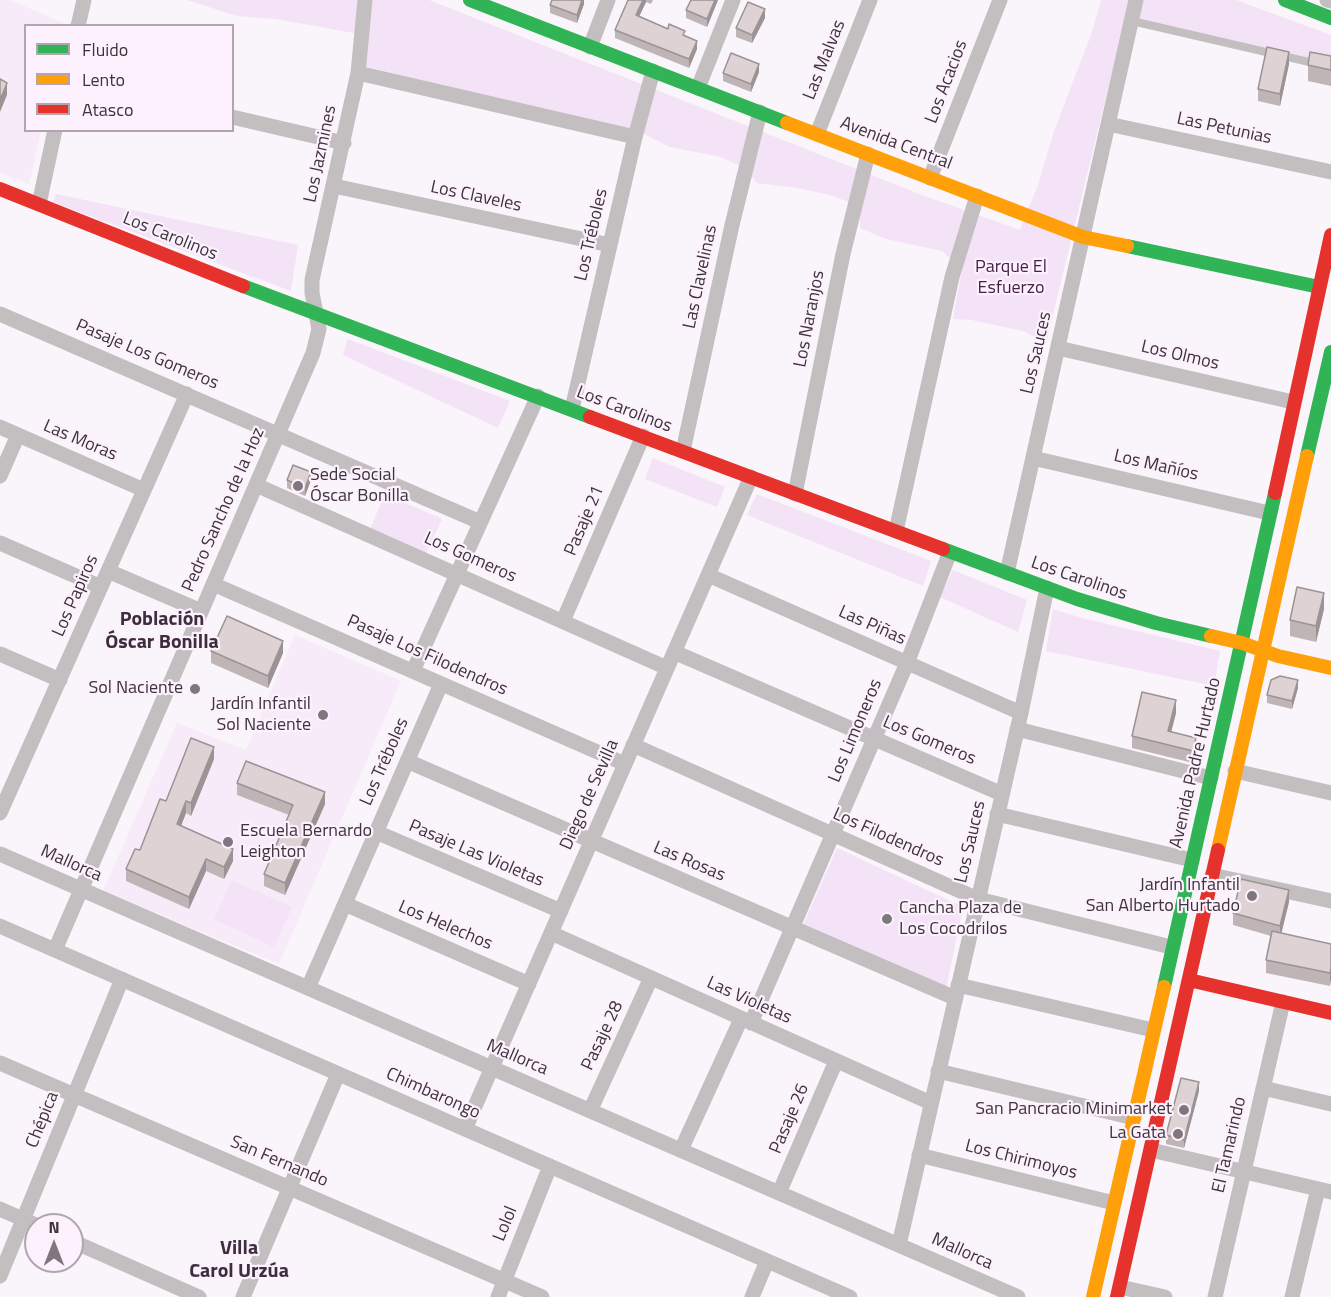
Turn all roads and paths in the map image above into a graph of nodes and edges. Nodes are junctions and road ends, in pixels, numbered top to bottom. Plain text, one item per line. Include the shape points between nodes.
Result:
1 (84, 0) edge
2 (365, 0) edge
3 (608, 0) edge
4 (733, 0) edge
5 (870, 0) edge
6 (1000, 0) edge
7 (1136, 0) edge
8 (1285, 0) edge
9 (479, 2) edge
10 (1331, 18) edge
11 (1131, 21) junction
12 (78, 24) edge
13 (590, 47) junction
14 (1331, 67) edge
15 (653, 71) junction
16 (358, 73) junction
17 (698, 88) junction
18 (760, 112) junction
19 (234, 117) edge
20 (1108, 124) junction
21 (55, 132) edge
22 (817, 134) junction
23 (635, 137) junction
24 (344, 143) junction
25 (868, 154) junction
26 (1331, 172) edge
27 (930, 178) junction
28 (334, 186) junction
29 (0, 189) edge
30 (977, 196) junction
31 (39, 204) junction
32 (1331, 236) edge
33 (1083, 237) junction
34 (610, 245) junction
35 (1319, 287) junction
36 (1331, 296) edge
37 (0, 314) edge
38 (317, 315) junction
39 (1058, 348) junction
40 (1331, 352) edge
41 (187, 394) junction
42 (538, 396) junction
43 (1293, 402) junction
44 (572, 409) junction
45 (0, 427) edge
46 (279, 433) junction
47 (18, 435) junction
48 (643, 436) junction
49 (683, 451) junction
50 (1033, 458) junction
51 (0, 476) edge
52 (751, 477) junction
53 (256, 485) junction
54 (144, 490) junction
55 (795, 494) junction
56 (1269, 513) junction
57 (480, 522) junction
58 (896, 531) junction
59 (0, 543) edge
60 (950, 552) junction
61 (108, 571) junction
62 (1007, 573) junction
63 (457, 574) junction
64 (708, 575) junction
65 (213, 584) junction
66 (101, 587) junction
67 (1047, 588) junction
68 (201, 612) junction
69 (563, 621) junction
70 (1242, 643) junction
71 (1262, 651) junction
72 (675, 652) junction
73 (0, 654) edge
74 (907, 663) junction
75 (668, 668) junction
76 (1331, 668) edge
77 (412, 671) junction
78 (60, 680) junction
79 (441, 684) junction
80 (1020, 713) junction
81 (1017, 729) junction
82 (874, 739) junction
83 (633, 745) junction
84 (407, 761) junction
85 (625, 764) junction
86 (1235, 771) junction
87 (1211, 778) junction
88 (1331, 793) edge
89 (1002, 794) junction
90 (0, 813) edge
91 (997, 814) junction
92 (376, 832) junction
93 (833, 835) junction
94 (592, 841) junction
95 (0, 854) edge
96 (1192, 860) junction
97 (1212, 874) junction
98 (80, 889) junction
99 (978, 900) junction
100 (1331, 901) edge
101 (345, 904) junction
102 (561, 912) junction
103 (0, 926) edge
104 (792, 928) junction
105 (551, 933) junction
106 (1171, 946) junction
107 (55, 950) junction
108 (651, 978) junction
109 (122, 980) junction
110 (1189, 980) junction
111 (529, 984) junction
112 (308, 988) junction
113 (957, 991) junction
114 (1282, 1002) junction
115 (1331, 1013) edge
116 (746, 1021) junction
117 (1153, 1030) junction
118 (836, 1061) junction
119 (0, 1063) edge
120 (492, 1068) junction
121 (939, 1071) junction
122 (338, 1074) junction
123 (1263, 1088) junction
124 (75, 1095) junction
125 (931, 1103) junction
126 (1331, 1104) edge
127 (590, 1111) junction
128 (1134, 1118) junction
129 (465, 1129) junction
130 (681, 1150) junction
131 (1151, 1150) junction
132 (919, 1155) junction
133 (550, 1166) junction
134 (1244, 1172) junction
135 (289, 1188) junction
136 (1325, 1191) edge
137 (779, 1193) junction
138 (1114, 1203) junction
139 (0, 1209) edge
140 (33, 1213) edge
141 (24, 1219) edge
142 (24, 1233) edge
143 (899, 1245) junction
144 (84, 1246) edge
145 (767, 1261) junction
146 (0, 1276) edge
147 (504, 1281) junction
148 (1118, 1292) edge
149 (199, 1297) edge
150 (243, 1297) edge
151 (498, 1297) edge
152 (542, 1297) edge
153 (752, 1297) edge
154 (850, 1297) edge
155 (1018, 1297) edge
156 (1093, 1297) edge
157 (1165, 1297) edge
158 (1215, 1297) edge
159 (1292, 1297) edge

1 - 12 street
2 - 16 street, Los Jazmines
3 - 13 street
4 - 17 street
5 - 22 street, Las Malvas
6 - 27 street, Los Acacios
7 - 11 street, Los Sauces
8 - 10 main road
9 - 13 main road, Avenida Central
11 - 14 lane
11 - 20 street, Los Sauces
13 - 15 main road, Avenida Central
15 - 17 main road, Avenida Central
15 - 23 street, Los Tréboles
16 - 23 street
16 - 24 street, Los Jazmines
17 - 18 main road, Avenida Central
18 - 22 main road, Avenida Central
18 - 49 street, Las Clavelinas
19 - 24 street
20 - 26 street, Las Petunias
20 - 33 street, Los Sauces
21 - 31 street
22 - 25 main road, Avenida Central
23 - 34 street, Los Tréboles
24 - 28 street, Los Jazmines
25 - 27 main road, Avenida Central
25 - 55 street, Los Naranjos via 843,254
27 - 30 main road, Avenida Central
28 - 34 street, Los Claveles
28 - 38 street, Los Jazmines via 312,280
29 - 31 main road, Los Carolinos
30 - 33 main road, Avenida Central
30 - 58 street via 952,277
31 - 38 main road, Los Carolinos
32 - 35 main road, Avenida Padre Hurtado
33 - 35 main road, Avenida Central
33 - 39 street, Los Sauces
34 - 44 street, Los Tréboles
35 - 36 main road
35 - 43 main road, Avenida Padre Hurtado
37 - 41 street, Pasaje Los Gomeros
38 - 42 main road, Los Carolinos
38 - 46 street, Pedro Sancho de la Hoz via 319,330 313,353
39 - 43 street, Los Olmos
39 - 50 street, Los Sauces
40 - 71 main road
41 - 46 street, Pasaje Los Gomeros
41 - 54 street, Los Papiros
42 - 44 main road, Los Carolinos
42 - 57 street
43 - 56 main road, Avenida Padre Hurtado
44 - 48 main road, Los Carolinos
45 - 47 street, Las Moras
46 - 53 street, Pedro Sancho de la Hoz
46 - 57 street, Los Gomeros
47 - 51 street
47 - 54 street, Las Moras
48 - 49 main road, Los Carolinos
48 - 69 street, Pasaje 21
49 - 52 main road, Los Carolinos
50 - 56 street, Los Mañíos
50 - 62 street, Los Sauces
52 - 55 main road, Los Carolinos
52 - 64 street, Diego de Sevilla
53 - 63 street, Los Gomeros
53 - 65 street, Pedro Sancho de la Hoz
54 - 61 street, Los Papiros
55 - 58 main road, Los Carolinos
56 - 70 main road, Avenida Padre Hurtado
57 - 63 street
58 - 60 main road, Los Carolinos
59 - 66 street
60 - 62 main road, Los Carolinos
60 - 74 street, Los Limoneros
61 - 66 street, Los Papiros
61 - 68 street
62 - 67 main road, Los Carolinos
63 - 69 street, Los Gomeros
63 - 77 street
64 - 72 street, Diego de Sevilla
64 - 74 street, Las Piñas
65 - 68 street, Pedro Sancho de la Hoz
65 - 77 street, Pasaje Los Filodendros
66 - 78 street, Los Papiros
67 - 70 main road, Los Carolinos via 1113,611
67 - 80 street, Los Sauces
68 - 98 street, Pedro Sancho de la Hoz
69 - 75 street, Los Gomeros
70 - 71 main road, Los Carolinos
70 - 87 main road, Avenida Padre Hurtado
71 - 76 main road, Los Carolinos
71 - 86 main road
72 - 75 street, Diego de Sevilla
72 - 82 street, Los Gomeros
73 - 78 street
74 - 80 street, Las Piñas
74 - 82 street, Los Limoneros
75 - 83 street, Diego de Sevilla
77 - 79 street, Pasaje Los Filodendros
78 - 90 street, Los Papiros
79 - 84 street, Los Tréboles
79 - 85 street, Pasaje Los Filodendros
80 - 81 street, Los Sauces
81 - 87 street
81 - 89 street, Los Sauces
82 - 89 street, Los Gomeros
82 - 93 street, Los Limoneros
83 - 85 street, Diego de Sevilla
83 - 93 street, Los Filodendros
84 - 92 street, Los Tréboles
84 - 94 street, Las Rosas
85 - 94 street, Diego de Sevilla
86 - 88 street
86 - 97 main road
87 - 96 main road, Avenida Padre Hurtado
89 - 91 street, Los Sauces
91 - 96 street
91 - 99 street, Los Sauces
92 - 101 street, Los Tréboles
92 - 102 street, Pasaje Las Violetas
93 - 99 street, Los Filodendros
93 - 104 street, Los Limoneros
94 - 102 street, Diego de Sevilla
94 - 104 street, Las Rosas
95 - 98 street, Mallorca
96 - 106 main road, Avenida Padre Hurtado
97 - 100 street
97 - 110 main road
98 - 107 street, Pedro Sancho de la Hoz
98 - 112 street, Mallorca
99 - 106 street, Los Filodendros
99 - 113 street, Los Sauces
101 - 111 street, Los Helechos
101 - 112 street, Los Tréboles
102 - 105 street, Diego de Sevilla
103 - 107 street, Chimbarongo
104 - 113 street, Las Rosas
104 - 116 street, Los Limoneros
105 - 108 street, Las Violetas
105 - 111 street, Diego de Sevilla
106 - 117 main road, Avenida Padre Hurtado
107 - 109 street, Chimbarongo
108 - 116 street, Las Violetas
108 - 127 street, Pasaje 28
109 - 122 street, Chimbarongo
109 - 124 street, Chépica
110 - 114 main road
110 - 131 main road
111 - 120 street, Diego de Sevilla
112 - 120 street, Mallorca
113 - 117 street, Las Rosas
113 - 121 street, Los Sauces
114 - 115 main road
114 - 123 street, El Tamarindo
116 - 118 street, Las Violetas
116 - 130 street, Los Limoneros
117 - 128 main road, Avenida Padre Hurtado
118 - 125 street, Las Violetas
118 - 137 street, Pasaje 26
119 - 124 street, San Fernando
120 - 127 street, Mallorca
120 - 129 street, Diego de Sevilla
121 - 125 street, Los Sauces
121 - 128 street
122 - 129 street, Chimbarongo
122 - 135 street
123 - 126 street
123 - 134 street, El Tamarindo
124 - 135 street, San Fernando
124 - 140 street, Chépica
125 - 132 street, Los Sauces
127 - 130 street, Mallorca
128 - 138 main road, Avenida Padre Hurtado
129 - 133 street, Chimbarongo
130 - 137 street, Mallorca
131 - 134 street
131 - 148 main road
132 - 138 street, Los Chirimoyos
132 - 143 street, Los Sauces
133 - 145 street, Chimbarongo
133 - 147 street, Lolol
134 - 136 street
134 - 158 street, El Tamarindo
135 - 147 street, San Fernando
135 - 150 street
136 - 159 street
137 - 143 street, Mallorca
138 - 156 main road, Avenida Padre Hurtado
139 - 141 street
142 - 146 street, Chépica
143 - 155 street, Mallorca
144 - 149 street
145 - 153 street
145 - 154 street, Chimbarongo
147 - 151 street, Lolol
147 - 152 street, San Fernando
148 - 157 street

